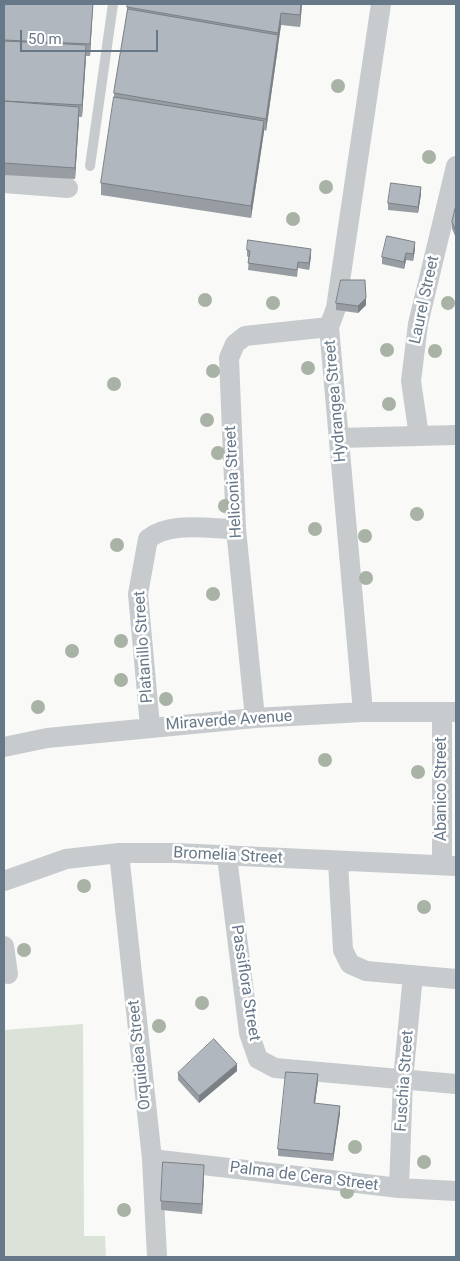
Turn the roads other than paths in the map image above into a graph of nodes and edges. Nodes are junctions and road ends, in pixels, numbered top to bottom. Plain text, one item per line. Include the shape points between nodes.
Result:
1 (113, 4) edge
2 (382, 4) edge
3 (90, 166) dead end
4 (456, 166) edge
5 (4, 183) edge
6 (68, 188) dead end
7 (330, 327) junction
8 (456, 435) edge
9 (419, 436) junction
10 (339, 438) junction
11 (236, 529) junction
12 (363, 712) junction
13 (449, 712) edge
14 (254, 718) junction
15 (150, 726) junction
16 (4, 747) edge
17 (119, 853) junction
18 (227, 857) junction
19 (338, 862) junction
20 (449, 865) edge
21 (4, 881) edge
22 (4, 946) edge
23 (8, 974) dead end
24 (413, 975) junction
25 (456, 979) edge
26 (403, 1080) junction
27 (456, 1084) edge
28 (152, 1159) junction
29 (399, 1188) junction
30 (456, 1191) edge
31 (157, 1257) edge

1 - 3 lane
2 - 7 street, Hydrangea Street via 336,308
4 - 9 street, Laurel Street via 418,324 411,381
5 - 6 street
7 - 10 street, Hydrangea Street
7 - 11 street, Heliconia Street via 245,336 235,344 229,358
8 - 9 street
9 - 10 street
10 - 12 street, Hydrangea Street
11 - 14 street, Heliconia Street
11 - 15 street, Platanillo Street via 171,529 156,532 148,539 138,594
12 - 13 street, Miraverde Avenue
12 - 14 street, Miraverde Avenue
13 - 20 street, Abanico Street via 442,814
14 - 15 street, Miraverde Avenue
15 - 16 street, Miraverde Avenue via 47,738
17 - 18 street, Bromelia Street
17 - 21 street, Bromelia Street via 66,859
17 - 28 street, Orquidea Street
18 - 19 street, Bromelia Street
18 - 26 street, Passiflora Street via 249,1034 258,1059 275,1068
19 - 20 street, Bromelia Street
19 - 24 street via 343,950 350,964 366,971
22 - 23 street
24 - 25 street
24 - 26 street, Fuschia Street
26 - 27 street, Passiflora Street
26 - 29 street, Fuschia Street
28 - 29 street, Palma de Cera Street
28 - 31 street, Orquidea Street
29 - 30 street, Palma de Cera Street

